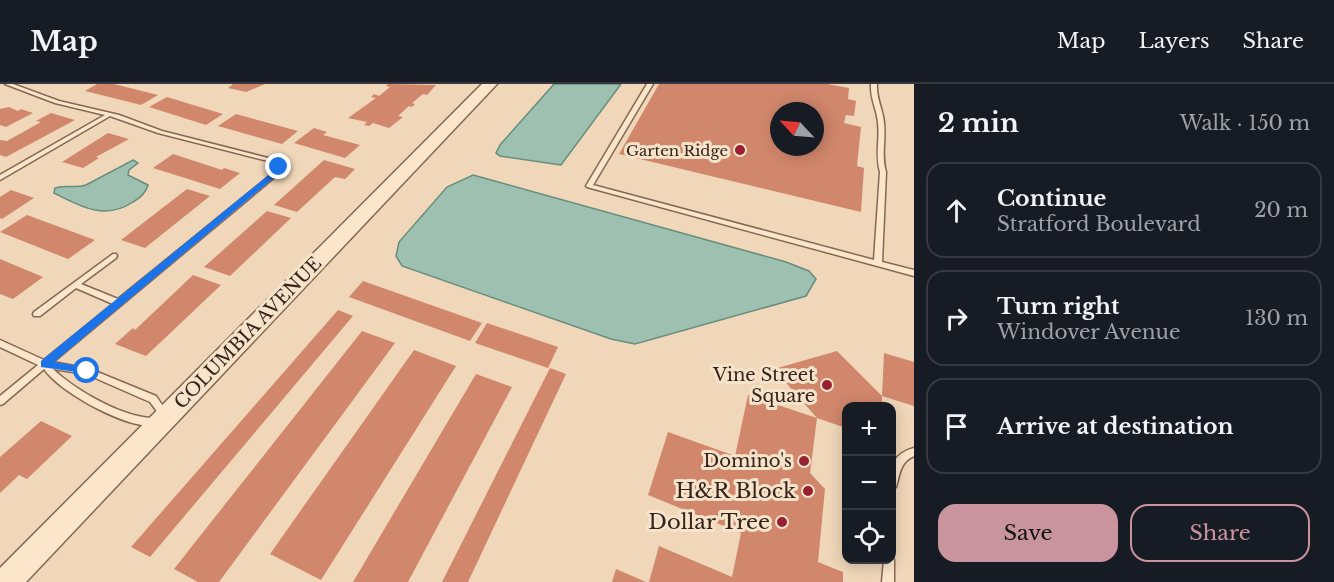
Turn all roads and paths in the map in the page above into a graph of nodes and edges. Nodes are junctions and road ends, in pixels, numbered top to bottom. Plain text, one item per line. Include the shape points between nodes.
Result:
1 (8, 84) edge
2 (490, 84) edge
3 (650, 84) edge
4 (874, 84) edge
5 (110, 114) junction
6 (0, 178) edge
7 (113, 255) dead end
8 (878, 263) junction
9 (914, 273) edge
10 (75, 285) junction
11 (119, 303) junction
12 (37, 314) dead end
13 (0, 342) edge
14 (45, 364) junction
15 (0, 401) edge
16 (162, 421) junction
17 (914, 452) edge
18 (896, 465) edge
19 (889, 564) edge
20 (6, 582) edge
21 (888, 582) edge

1 - 5 lane via 57,102
2 - 16 street, COLUMBIA AVENUE
3 - 8 lane via 589,186
4 - 8 lane via 873,99 881,120 879,159 883,172
5 - 6 lane
5 - 11 lane via 160,132 274,161 279,167
7 - 10 lane
8 - 9 lane
10 - 11 lane
10 - 12 lane
11 - 14 lane
13 - 14 lane
14 - 15 lane
14 - 16 lane via 61,383 110,408 139,421
14 - 16 lane via 87,371 153,399
16 - 20 street, COLUMBIA AVENUE
17 - 18 lane via 906,453
19 - 21 lane

